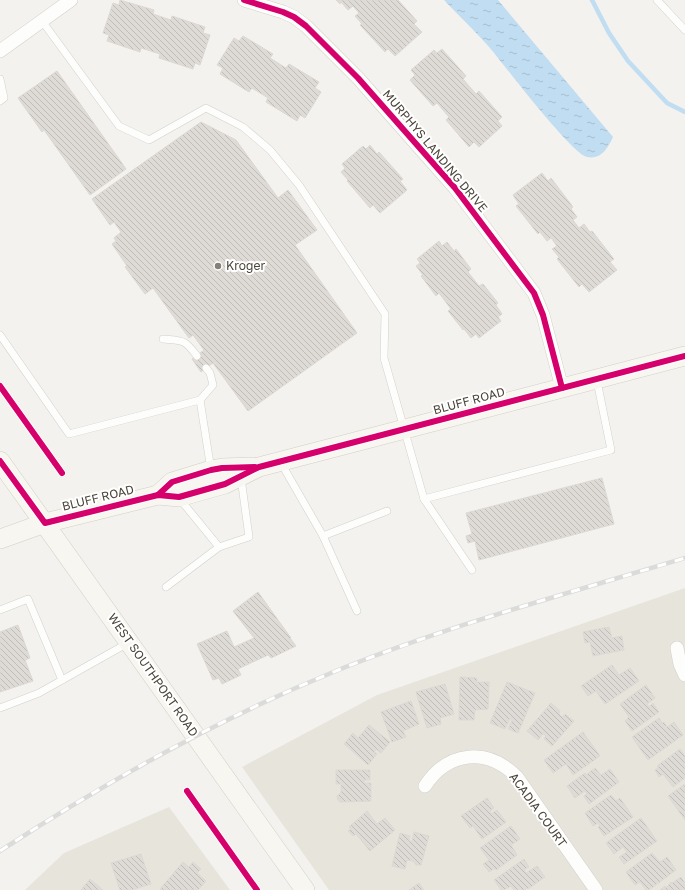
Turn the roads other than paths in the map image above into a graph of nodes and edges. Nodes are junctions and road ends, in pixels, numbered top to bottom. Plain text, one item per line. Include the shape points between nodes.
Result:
1 (71, 0) edge
2 (244, 0) edge
3 (657, 0) edge
4 (42, 21) junction
5 (685, 30) edge
6 (0, 51) edge
7 (0, 79) edge
8 (0, 101) edge
9 (0, 335) edge
10 (163, 340) dead end
11 (197, 356) dead end
12 (685, 356) edge
13 (206, 368) dead end
14 (597, 378) junction
15 (562, 388) junction
16 (200, 400) junction
17 (404, 429) junction
18 (0, 461) edge
19 (280, 461) junction
20 (259, 467) junction
21 (211, 470) junction
22 (241, 476) junction
23 (158, 495) junction
24 (179, 497) junction
25 (424, 500) junction
26 (387, 511) dead end
27 (45, 523) junction
28 (323, 536) junction
29 (0, 539) edge
30 (220, 547) junction
31 (472, 570) dead end
32 (166, 587) dead end
33 (0, 610) edge
34 (356, 611) dead end
35 (129, 642) junction
36 (676, 648) dead end
37 (685, 675) edge
38 (62, 680) junction
39 (0, 708) edge
40 (425, 786) dead end
41 (305, 890) edge
42 (596, 890) edge

1 - 4 street
2 - 15 street, MURPHYS LANDING DRIVE via 283,12 310,29 358,78 455,188 534,293 543,314
3 - 5 lane
4 - 6 street
4 - 17 lane via 119,126 149,140 206,108 243,128 270,150 299,184 384,314 384,358
7 - 8 lane via 4,98
9 - 16 lane via 69,434
10 - 11 lane via 187,343
12 - 14 main road, BLUFF ROAD
13 - 16 lane via 213,385
14 - 15 main road, BLUFF ROAD
14 - 25 lane via 611,450
15 - 17 main road, BLUFF ROAD
16 - 21 lane
17 - 19 main road, BLUFF ROAD
17 - 25 lane
18 - 27 main road, WEST SOUTHPORT ROAD
19 - 20 main road, BLUFF ROAD
19 - 28 lane
20 - 21 main road, BLUFF ROAD
20 - 22 main road, BLUFF ROAD
21 - 23 main road, BLUFF ROAD via 172,482
22 - 24 main road, BLUFF ROAD via 225,484
22 - 30 lane via 249,537
23 - 24 main road, BLUFF ROAD
23 - 27 main road, BLUFF ROAD
24 - 30 lane
25 - 31 lane
26 - 28 lane
27 - 29 main road, BLUFF ROAD
27 - 35 main road, WEST SOUTHPORT ROAD
28 - 34 lane
30 - 32 lane
33 - 38 lane via 28,600
35 - 38 lane
35 - 41 main road, WEST SOUTHPORT ROAD
36 - 37 street
38 - 39 lane via 39,693
40 - 42 street, ACADIA COURT via 437,770 460,758 481,757 506,768 517,777

